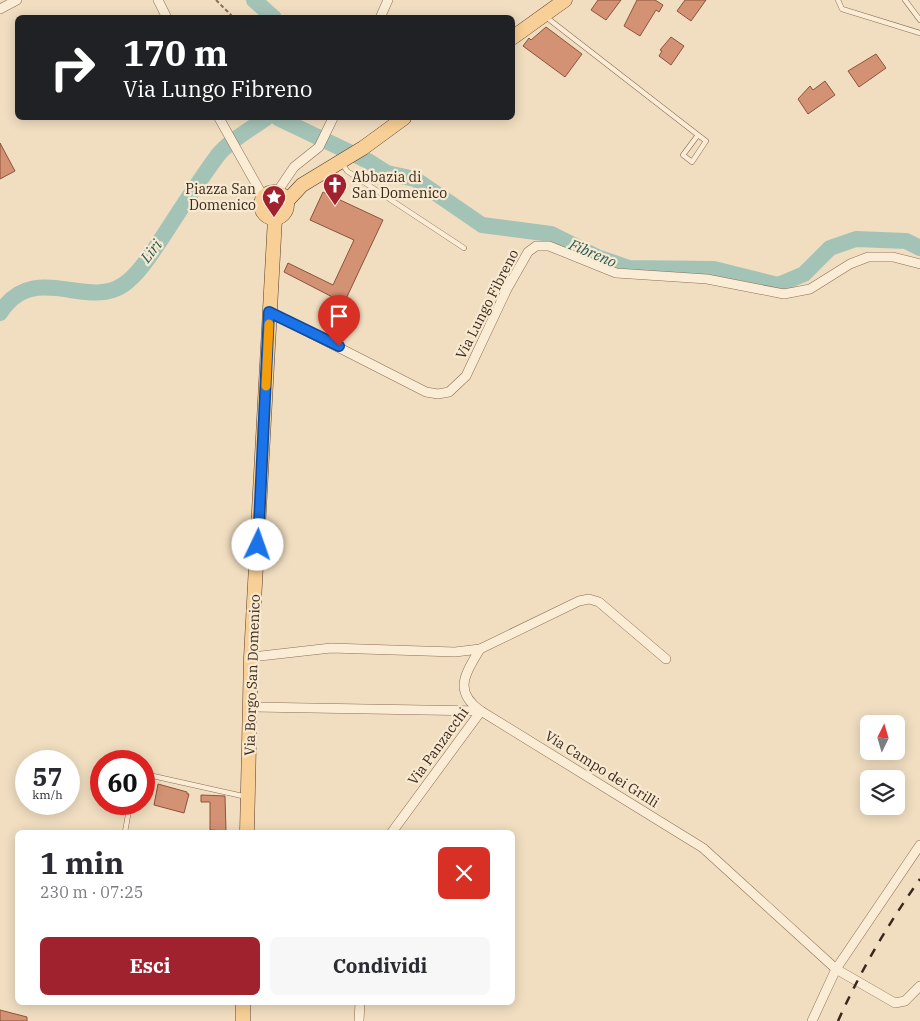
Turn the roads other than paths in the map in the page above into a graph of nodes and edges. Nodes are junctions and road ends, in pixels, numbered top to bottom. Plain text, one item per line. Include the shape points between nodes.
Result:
1 (17, 0) edge
2 (158, 0) edge
3 (388, 0) edge
4 (565, 0) edge
5 (838, 0) edge
6 (905, 0) edge
7 (0, 10) edge
8 (166, 15) edge
9 (381, 15) edge
10 (544, 16) junction
11 (920, 20) edge
12 (920, 34) edge
13 (515, 36) edge
14 (220, 120) edge
15 (332, 120) edge
16 (401, 120) edge
17 (698, 135) junction
18 (344, 159) junction
19 (282, 196) junction
20 (264, 198) junction
21 (275, 218) junction
22 (464, 248) dead end
23 (920, 264) edge
24 (269, 312) junction
25 (480, 649) junction
26 (252, 657) junction
27 (666, 660) dead end
28 (250, 706) junction
29 (481, 711) junction
30 (155, 777) edge
31 (248, 798) junction
32 (128, 815) edge
33 (125, 830) edge
34 (247, 830) edge
35 (393, 830) edge
36 (920, 845) edge
37 (836, 969) junction
38 (920, 986) edge
39 (244, 1005) edge
40 (360, 1005) edge
41 (243, 1021) edge
42 (359, 1021) edge
43 (812, 1021) edge

1 - 7 street
2 - 8 street
3 - 9 street
4 - 10 main road
5 - 12 lane via 842,10
6 - 11 lane
10 - 13 main road
10 - 17 lane
14 - 20 street
15 - 19 street via 319,147 294,167
16 - 18 main road
17 - 17 lane via 683,155 692,162 706,142
18 - 19 main road
18 - 22 lane via 347,171
19 - 20 main road via 269,193
19 - 21 main road via 285,212
20 - 21 main road via 264,213
21 - 24 main road, Via Borgo San Domenico
23 - 24 street, Via Lungo Fibreno via 893,257 868,257 850,264 810,289 784,294 707,278 616,273 549,246 536,246 528,252 510,284 466,376 453,390 438,394 415,387
24 - 26 main road, Via Borgo San Domenico
25 - 26 street via 455,652 331,648
25 - 27 street via 589,599 599,602
25 - 29 street, Via Panzacchi via 466,672 464,686 467,698
26 - 28 main road, Via Borgo San Domenico
28 - 29 street
28 - 31 main road, Via Borgo San Domenico
29 - 35 street, Via Panzacchi
29 - 37 street, Via Campo dei Grilli via 702,848
30 - 31 lane
31 - 34 main road, Via Borgo San Domenico
32 - 33 lane
36 - 37 street
37 - 38 street, Via Campo dei Grilli via 895,1003 905,1001
37 - 43 street
39 - 41 main road
40 - 42 street

